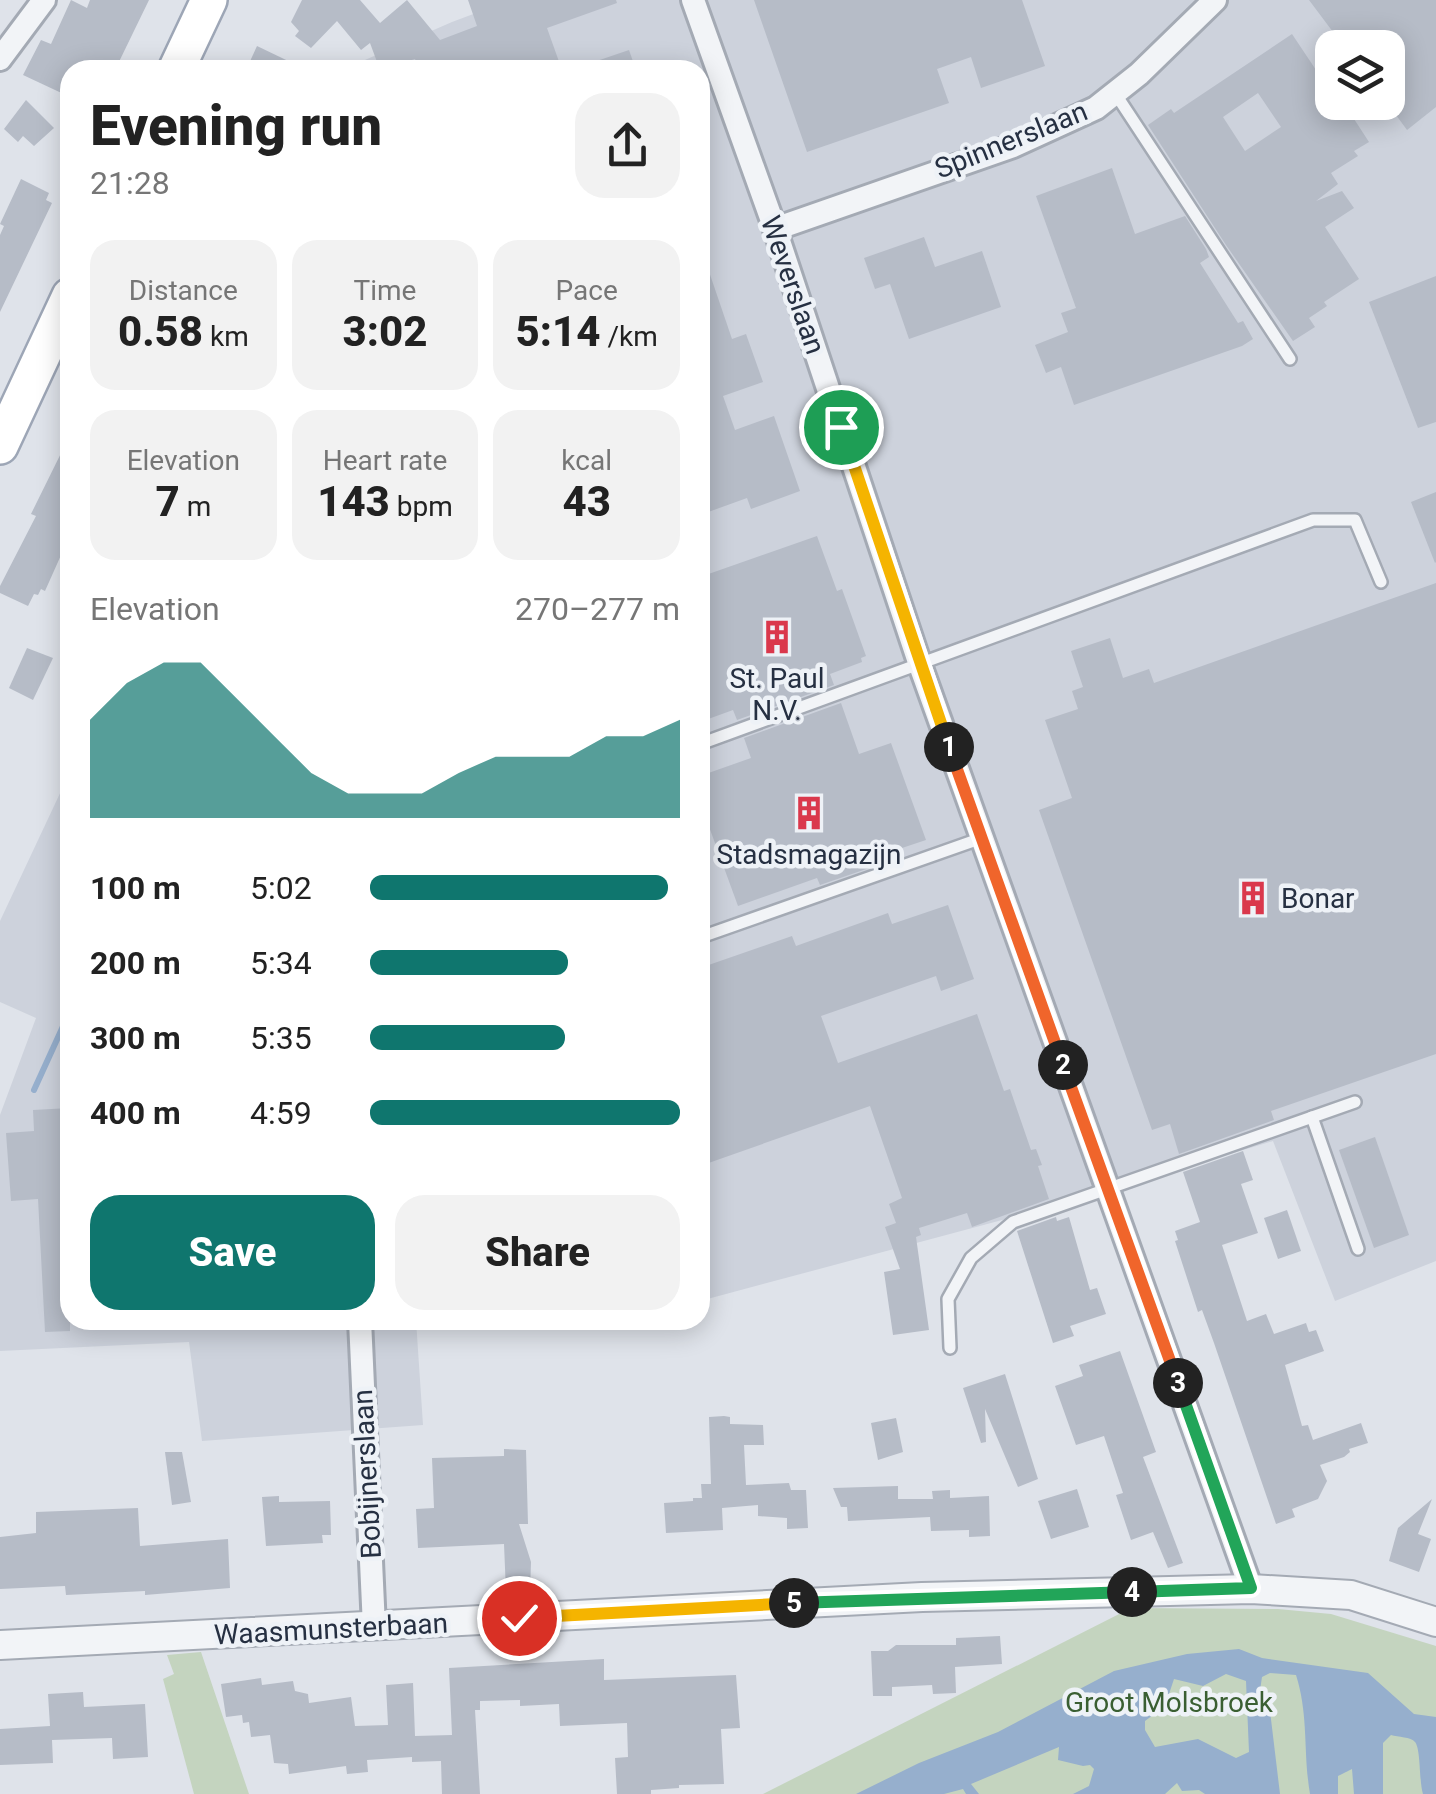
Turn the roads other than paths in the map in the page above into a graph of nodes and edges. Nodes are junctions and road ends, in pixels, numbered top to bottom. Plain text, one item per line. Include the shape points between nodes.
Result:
1 (44, 0) edge
2 (209, 0) edge
3 (693, 0) edge
4 (1216, 0) edge
5 (0, 59) edge
6 (181, 60) edge
7 (1114, 93) junction
8 (774, 230) junction
9 (60, 317) edge
10 (1290, 359) dead end
11 (0, 446) edge
12 (1381, 582) dead end
13 (920, 666) junction
14 (710, 740) edge
15 (982, 838) junction
16 (710, 934) edge
17 (1355, 1102) dead end
18 (1312, 1117) junction
19 (1107, 1187) junction
20 (1358, 1249) dead end
21 (360, 1330) edge
22 (950, 1348) dead end
23 (1251, 1588) junction
24 (1436, 1622) edge
25 (374, 1627) junction
26 (0, 1645) edge

1 - 5 street
2 - 6 main road
3 - 8 street, Weverslaan
4 - 7 street, Spinnerslaan
7 - 8 street, Spinnerslaan via 1013,146
7 - 10 lane
8 - 13 street, Weverslaan
9 - 11 main road
12 - 13 lane via 1354,520 1313,520
13 - 14 lane
13 - 15 street, Weverslaan
15 - 16 lane
15 - 19 street, Weverslaan
17 - 18 lane
18 - 19 lane
18 - 20 lane
19 - 22 lane via 1013,1222 971,1258 948,1300
19 - 23 street, Weverslaan
21 - 25 street, Bobijnerslaan
23 - 24 street, Waasmunsterbaan via 1351,1595
23 - 25 street, Waasmunsterbaan via 922,1597
25 - 26 street, Waasmunsterbaan

